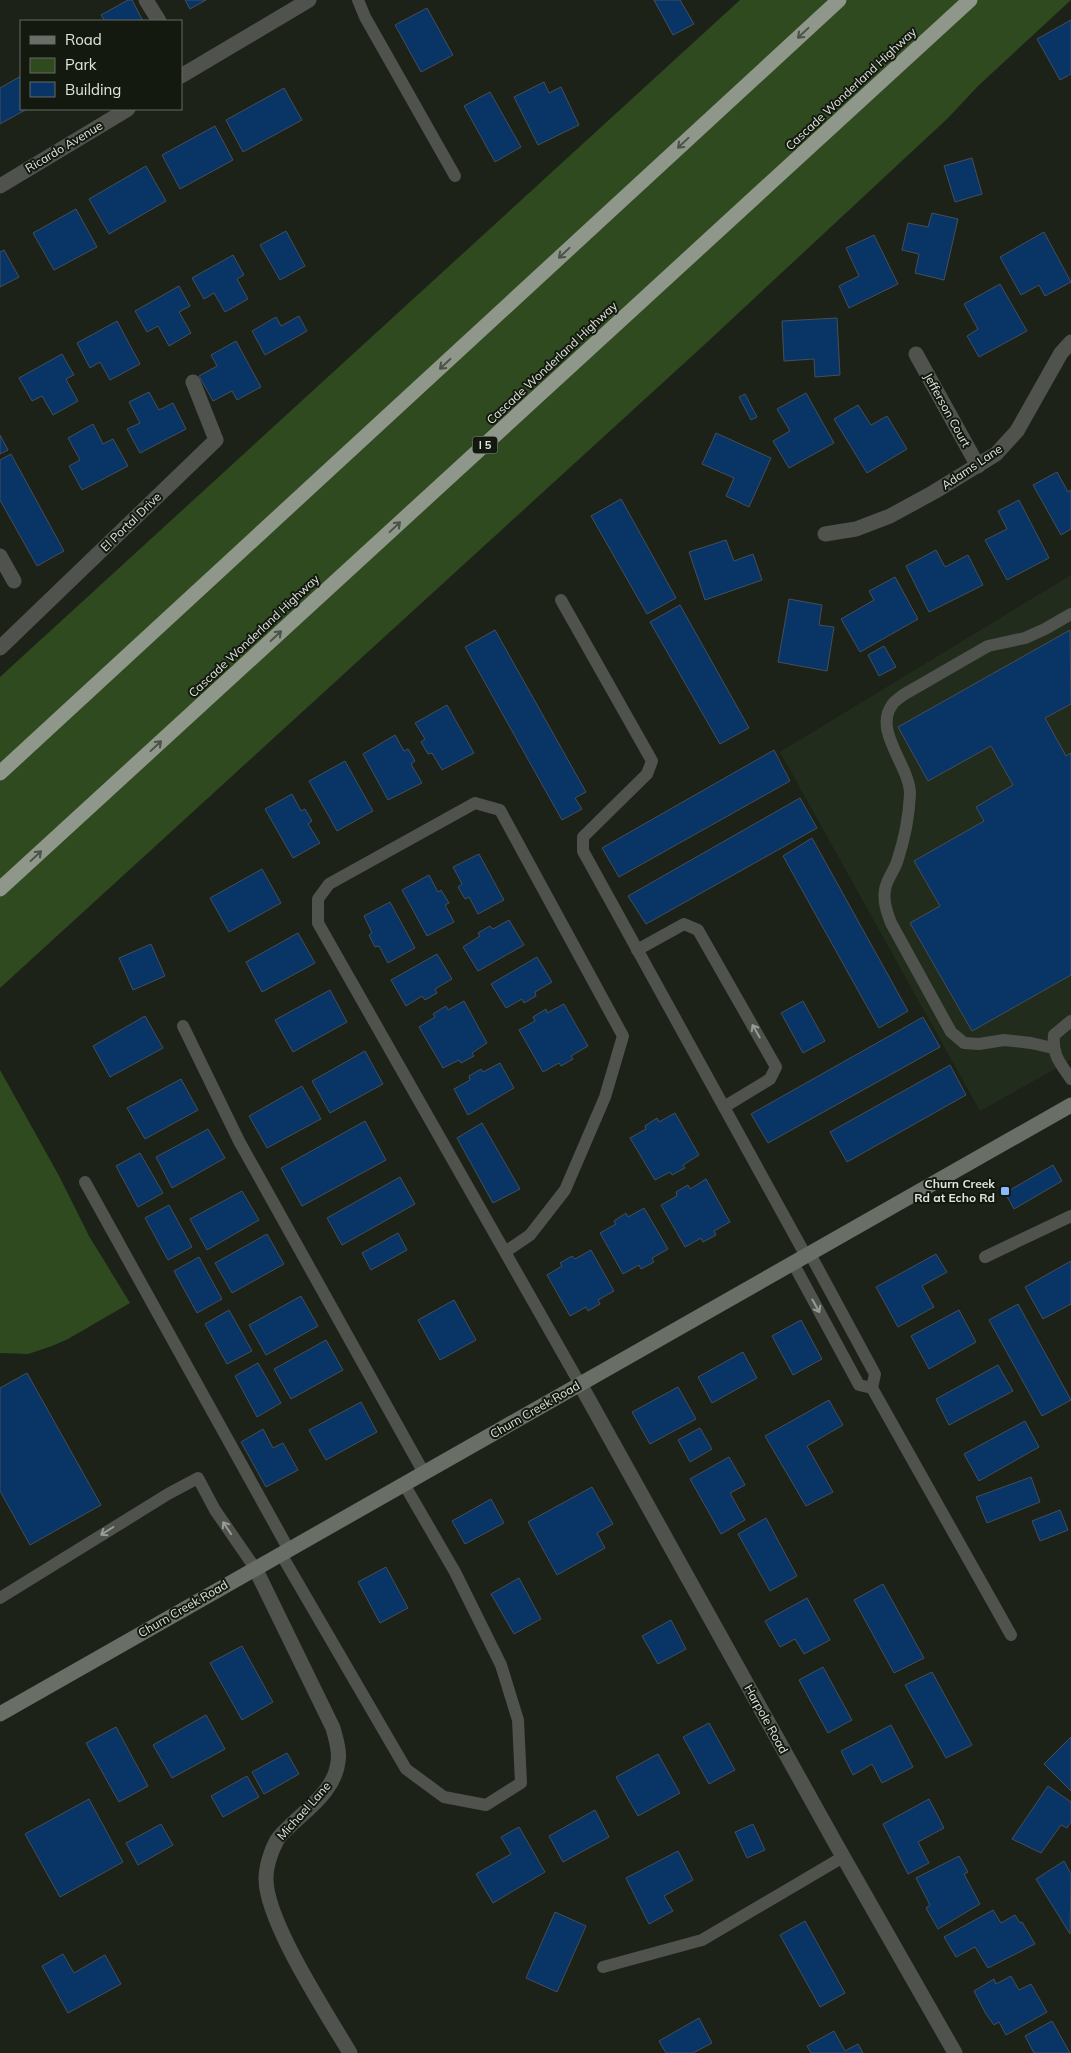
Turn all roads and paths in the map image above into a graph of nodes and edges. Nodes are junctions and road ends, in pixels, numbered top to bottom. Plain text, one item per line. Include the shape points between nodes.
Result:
1 (146, 0) edge
2 (309, 0) edge
3 (358, 0) edge
4 (839, 0) edge
5 (970, 0) edge
6 (158, 20) edge
7 (184, 69) edge
8 (126, 110) edge
9 (455, 176) dead end
10 (0, 186) edge
11 (1071, 342) edge
12 (916, 354) dead end
13 (193, 382) dead end
14 (978, 466) junction
15 (825, 534) dead end
16 (0, 556) edge
17 (14, 581) dead end
18 (561, 600) dead end
19 (1071, 614) edge
20 (0, 648) edge
21 (0, 773) edge
22 (0, 889) edge
23 (637, 950) junction
24 (1071, 1021) edge
25 (183, 1026) dead end
26 (1053, 1048) junction
27 (1071, 1079) edge
28 (1071, 1105) edge
29 (724, 1107) junction
30 (86, 1182) dead end
31 (1071, 1216) edge
32 (505, 1252) junction
33 (985, 1257) dead end
34 (803, 1258) junction
35 (580, 1384) junction
36 (872, 1388) junction
37 (424, 1473) junction
38 (404, 1484) junction
39 (285, 1552) junction
40 (255, 1568) junction
41 (0, 1598) edge
42 (1011, 1635) dead end
43 (0, 1714) edge
44 (843, 1857) junction
45 (603, 1967) dead end
46 (350, 2053) edge
47 (954, 2053) edge

1 - 6 street
2 - 7 street
3 - 9 lane
4 -> 21 highway
22 -> 5 highway, Cascade Wonderland Highway / I 5
8 - 10 street, Ricardo Avenue
11 - 14 street, Adams Lane via 1061,353 1017,431 1007,444
12 - 14 street, Jefferson Court
13 - 20 street, El Portal Drive via 216,440
14 - 15 street, Adams Lane via 890,516 856,529
16 - 17 street
18 - 23 lane via 652,761 647,774 583,837 583,851
19 - 26 lane via 1025,638 988,646 903,695 892,705 886,732 909,780 910,796 903,842 885,889 885,906 891,923 950,1032 964,1043 1004,1040
23 - 29 lane
29 -> 23 lane via 770,1079 776,1067 698,930 684,924
24 - 26 lane via 1054,1035
25 - 37 lane via 239,1141
26 - 27 lane
28 - 34 main road, Churn Creek Road
29 - 34 lane
30 - 39 lane
31 - 33 lane
32 - 32 lane via 318,923 318,899 329,884 475,803 500,810 622,1036 605,1097 565,1190 530,1235
32 - 35 lane
34 - 35 main road, Churn Creek Road
34 - 36 lane via 874,1374
34 -> 36 lane via 859,1385
35 - 37 main road, Churn Creek Road
35 - 44 street, Harpole Road
36 - 42 lane
37 - 38 main road, Churn Creek Road
38 - 39 main road, Churn Creek Road
38 - 39 lane via 455,1572 500,1665 518,1720 521,1783 486,1805 444,1797 406,1769
39 - 40 main road, Churn Creek Road
40 -> 41 lane via 215,1510 198,1478
40 - 43 main road, Churn Creek Road
40 - 46 street, Michael Lane via 333,1728 339,1760 330,1785 276,1842 266,1878 268,1895 293,1954
44 - 45 lane via 702,1940
44 - 47 street, Harpole Road

